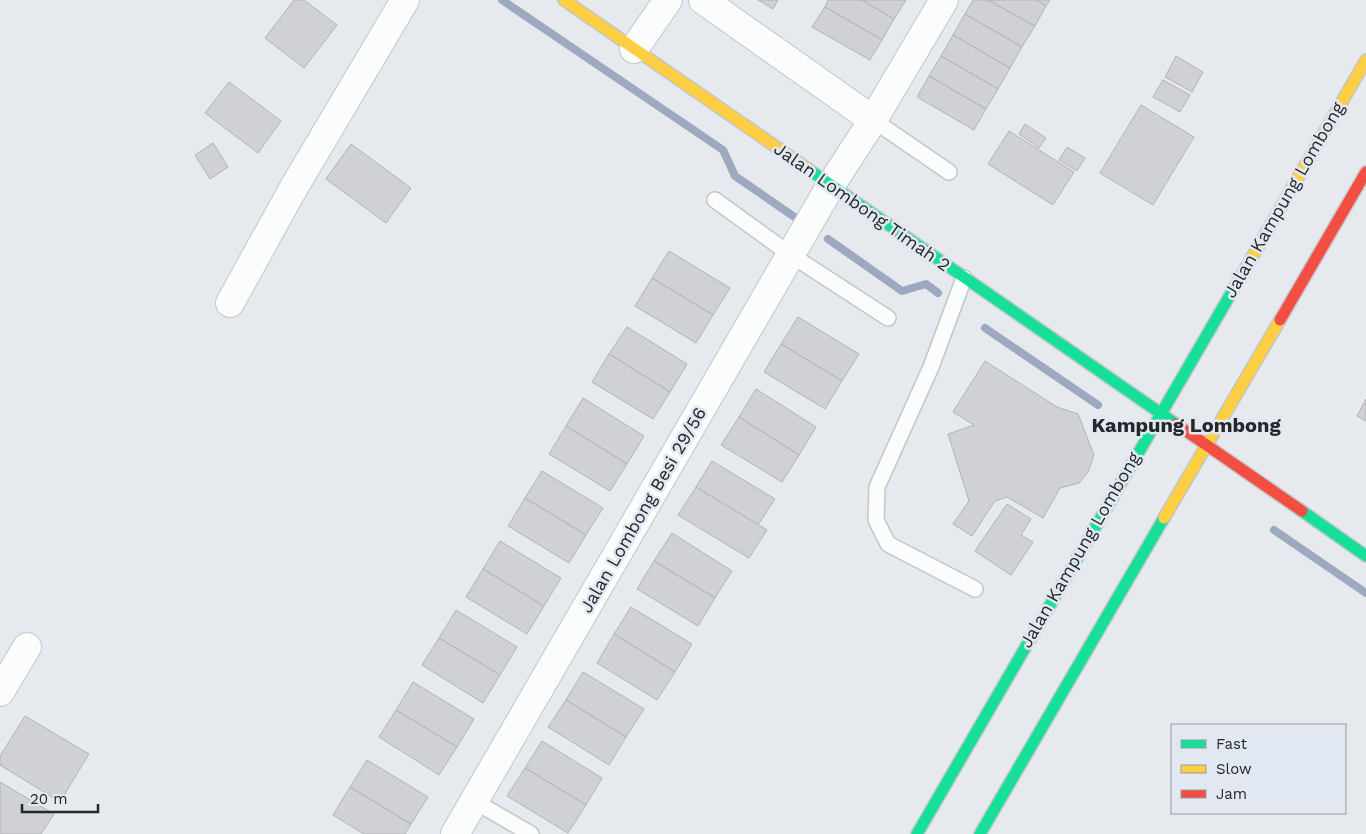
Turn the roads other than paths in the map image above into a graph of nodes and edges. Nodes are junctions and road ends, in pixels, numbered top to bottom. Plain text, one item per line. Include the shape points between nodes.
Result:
1 (405, 0) edge
2 (564, 0) edge
3 (668, 0) edge
4 (703, 0) edge
5 (944, 0) edge
6 (634, 49) junction
7 (1366, 60) edge
8 (873, 120) junction
9 (949, 172) dead end
10 (1366, 172) edge
11 (830, 185) junction
12 (716, 200) dead end
13 (791, 255) junction
14 (964, 278) junction
15 (230, 303) dead end
16 (888, 318) dead end
17 (1160, 414) junction
18 (1208, 447) junction
19 (1366, 556) edge
20 (975, 589) dead end
21 (27, 647) dead end
22 (0, 692) edge
23 (474, 801) junction
24 (455, 834) edge
25 (531, 834) edge
26 (917, 834) edge
27 (980, 834) edge

1 - 15 street
2 - 6 street, Jalan Lombong Timah 2
3 - 6 street
4 - 8 street
5 - 8 street, Jalan Lombong Besi 29/56
6 - 11 street, Jalan Lombong Timah 2
7 - 17 street, Jalan Kampung Lombong
8 - 9 lane
8 - 11 street, Jalan Lombong Besi 29/56
10 - 18 street
11 - 13 street, Jalan Lombong Besi 29/56
11 - 14 street, Jalan Lombong Timah 2
12 - 13 lane
13 - 16 lane
13 - 23 street, Jalan Lombong Besi 29/56
14 - 17 street, Jalan Lombong Timah 2
14 - 20 lane via 931,367 877,487 876,520 888,544
17 - 18 street, Jalan Lombong Timah 2
17 - 26 street, Jalan Kampung Lombong
18 - 19 street, Jalan Lombong Timah 2
18 - 27 street
21 - 22 street
23 - 24 street, Jalan Lombong Besi 29/56
23 - 25 lane

